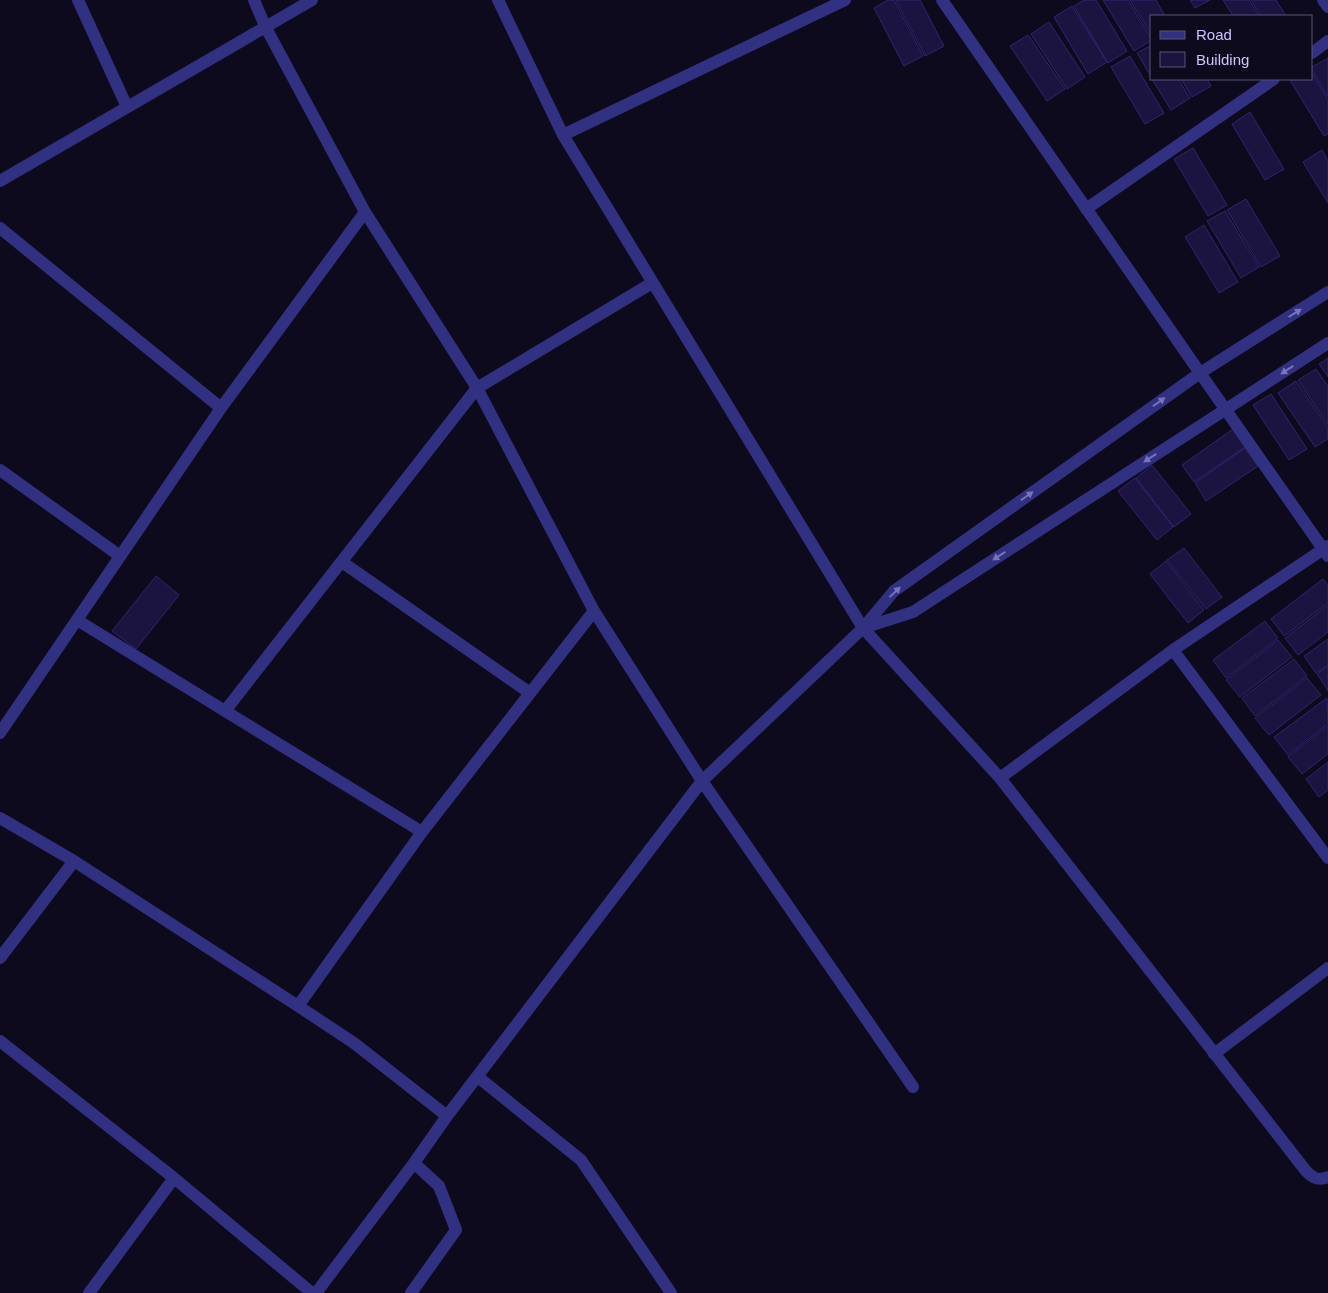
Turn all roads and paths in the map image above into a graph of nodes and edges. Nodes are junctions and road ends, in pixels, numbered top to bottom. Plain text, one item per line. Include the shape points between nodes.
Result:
1 (78, 0) edge
2 (254, 0) edge
3 (312, 0) edge
4 (498, 0) edge
5 (845, 0) edge
6 (942, 0) edge
7 (1323, 0) edge
8 (1328, 7) edge
9 (265, 26) junction
10 (1328, 41) edge
11 (1313, 51) edge
12 (1273, 80) edge
13 (127, 107) junction
14 (563, 135) junction
15 (0, 181) edge
16 (1086, 209) junction
17 (365, 212) junction
18 (0, 228) edge
19 (652, 282) junction
20 (1328, 292) edge
21 (1328, 343) edge
22 (1200, 373) junction
23 (477, 388) junction
24 (221, 408) junction
25 (1225, 409) junction
26 (0, 470) edge
27 (1326, 550) edge
28 (120, 556) junction
29 (342, 562) junction
30 (594, 611) junction
31 (77, 620) junction
32 (863, 628) junction
33 (1173, 650) junction
34 (530, 693) junction
35 (225, 711) junction
36 (0, 733) edge
37 (1000, 778) junction
38 (702, 781) junction
39 (0, 818) edge
40 (422, 832) junction
41 (1328, 858) edge
42 (74, 860) junction
43 (0, 958) edge
44 (1328, 968) edge
45 (298, 1006) junction
46 (0, 1041) edge
47 (1214, 1054) junction
48 (478, 1077) junction
49 (913, 1087) dead end
50 (447, 1116) junction
51 (414, 1163) junction
52 (1328, 1177) edge
53 (174, 1178) junction
54 (89, 1293) edge
55 (314, 1293) edge
56 (410, 1293) edge
57 (671, 1293) edge

1 - 13 street
2 - 9 street
3 - 9 street
4 - 14 street
5 - 14 street
6 - 16 street
7 - 8 street
9 - 13 street
9 - 17 street
10 - 11 street
12 - 16 street
13 - 15 street
14 - 19 street
16 - 22 street
17 - 23 street
17 - 24 street
18 - 24 street
19 - 23 street
19 - 32 street
22 -> 20 street
21 -> 25 street
22 - 25 street
32 -> 22 street via 894,591
23 - 29 street
23 - 30 street
24 - 28 street
25 - 27 street
25 -> 32 street via 912,612
26 - 28 street
27 - 33 street
28 - 31 street
29 - 34 street
29 - 35 street
30 - 34 street
30 - 38 street
31 - 35 street
31 - 36 street
32 - 37 street
32 - 38 street
33 - 37 street
33 - 41 street
34 - 40 street
35 - 40 street
37 - 47 street
38 - 48 street
38 - 49 street
39 - 42 street
40 - 45 street
42 - 43 street
42 - 45 street
44 - 47 street
45 - 50 street via 354,1044
46 - 53 street
47 - 52 street via 1306,1171 1314,1178
48 - 50 street
48 - 57 street via 581,1160
50 - 51 street
51 - 55 street
51 - 56 street via 439,1186 456,1230
53 - 54 street
53 - 55 street

